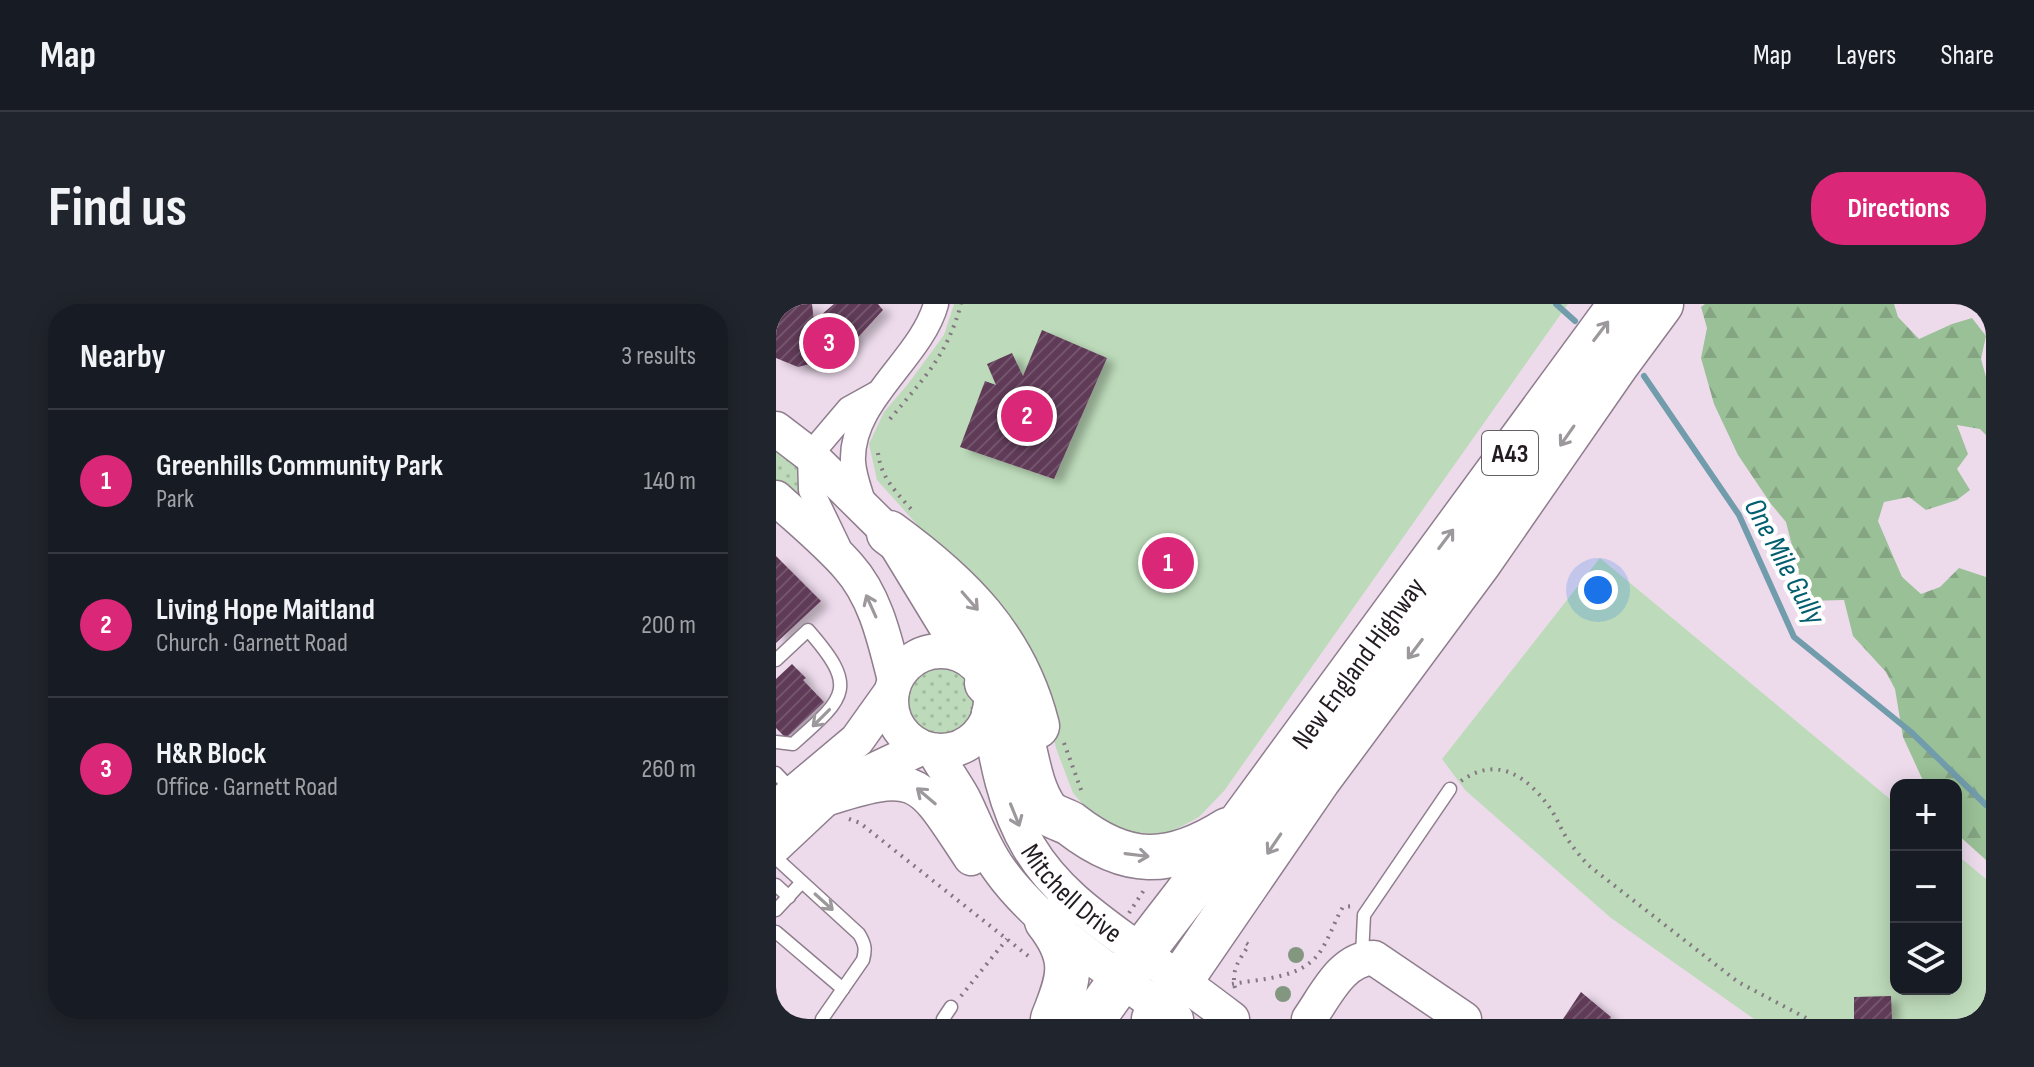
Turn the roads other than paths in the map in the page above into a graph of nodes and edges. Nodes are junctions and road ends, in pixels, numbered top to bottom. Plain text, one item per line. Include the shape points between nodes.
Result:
1 (936, 304) edge
2 (1621, 304) edge
3 (1661, 304) edge
4 (876, 394) junction
5 (776, 429) edge
6 (810, 455) junction
7 (776, 498) edge
8 (877, 520) junction
9 (849, 567) junction
10 (776, 660) edge
11 (980, 684) junction
12 (894, 686) junction
13 (776, 742) edge
14 (928, 750) junction
15 (1450, 789) road end
16 (803, 798) edge
17 (1069, 823) junction
18 (1240, 823) junction
19 (776, 845) edge
20 (776, 858) edge
21 (802, 882) junction
22 (776, 885) edge
23 (1016, 890) junction
24 (789, 897) junction
25 (776, 910) edge
26 (776, 932) edge
27 (1040, 940) junction
28 (1128, 950) junction
29 (1362, 958) junction
30 (843, 989) junction
31 (1234, 1006) edge
32 (951, 1007) road end
33 (1168, 1007) edge
34 (822, 1019) edge
35 (943, 1019) edge
36 (1053, 1019) edge
37 (1093, 1019) edge
38 (1309, 1019) edge
39 (1464, 1019) edge

1 - 4 street via 916,344
18 -> 2 highway, New England Highway / A43
3 -> 33 highway, New England Highway / A43 via 1318,780
4 - 6 street via 849,409
4 - 8 street via 853,460
5 - 6 main road, Mitchell Drive
6 - 8 main road, Mitchell Drive
6 - 9 street via 811,490
7 - 9 main road
8 - 11 main road, Mitchell Drive
8 -> 17 highway via 957,587 1005,647 1034,712 1051,783
12 -> 9 main road via 874,609
10 -> 13 lane via 808,630 839,670 840,696 793,744
11 - 12 main road via 950,651 930,651 911,660
11 - 14 main road via 984,728 962,746
11 - 17 highway via 1008,704 1047,813
11 -> 28 main road, Mitchell Drive via 1006,794 1027,844 1061,890
12 - 14 main road via 893,716 901,731
12 - 16 main road via 857,740
14 - 16 main road
14 - 23 main road, Mitchell Drive
15 - 29 lane via 1364,915
16 - 19 main road
23 -> 16 main road via 978,868 933,801 905,783
17 -> 18 highway via 1100,845 1144,857 1192,850
18 - 28 highway, New England Highway / A43
20 - 21 lane
21 - 24 lane
21 -> 30 lane via 864,942 863,960
22 - 24 lane
23 - 27 main road, Mitchell Drive
24 - 25 lane
26 - 30 lane
27 - 28 main road, Mitchell Drive
27 - 36 highway via 1061,939 1066,951 1067,979
28 - 33 main road, Mitchell Drive
28 - 37 highway, New England Highway / A43
29 - 38 main road via 1343,970
29 - 39 main road via 1385,963
30 - 34 lane
31 - 33 main road, Mitchell Drive
32 - 35 lane

